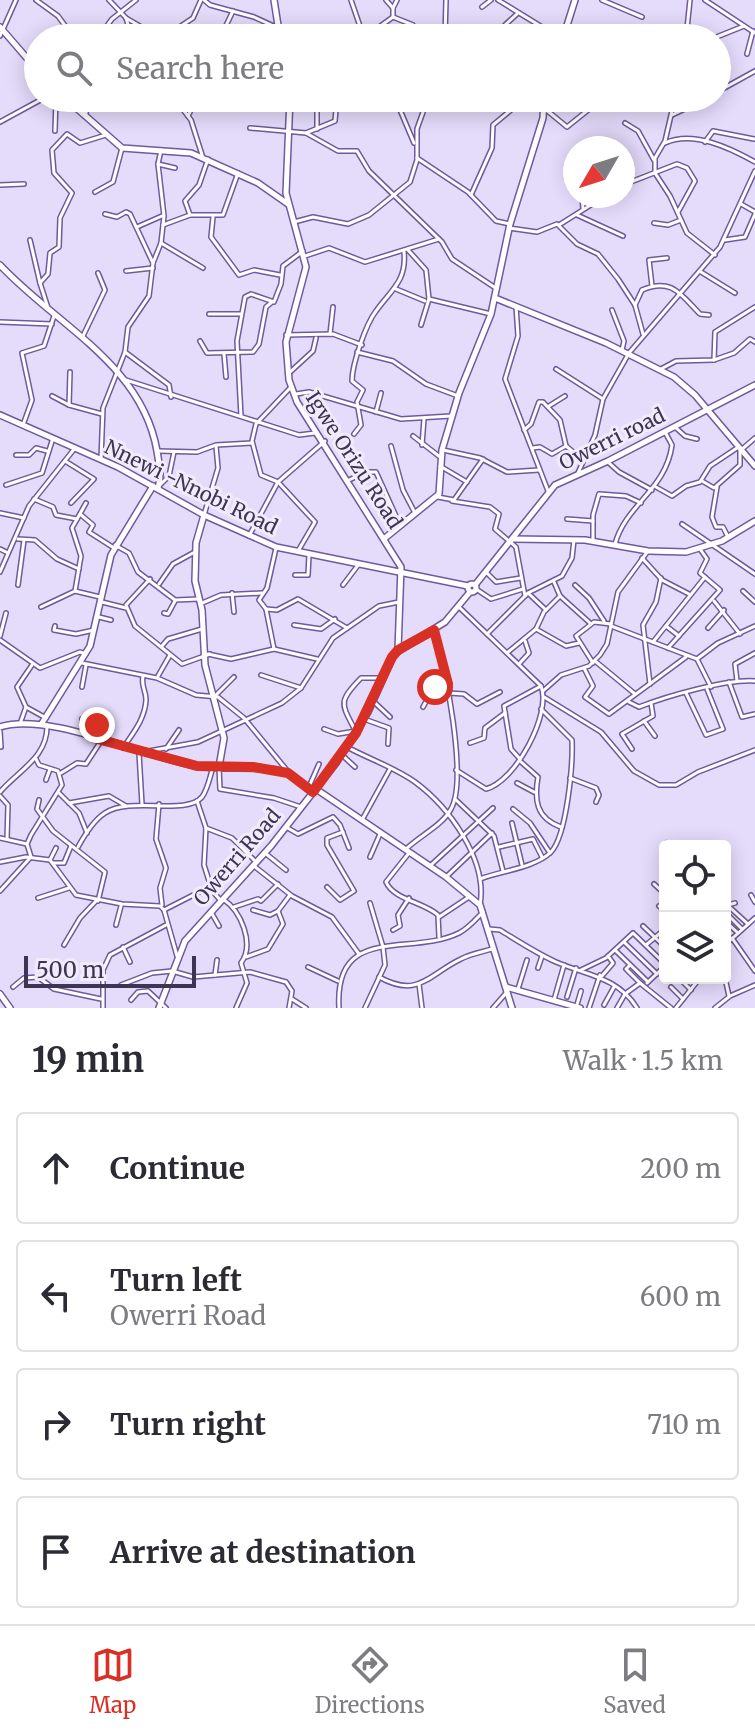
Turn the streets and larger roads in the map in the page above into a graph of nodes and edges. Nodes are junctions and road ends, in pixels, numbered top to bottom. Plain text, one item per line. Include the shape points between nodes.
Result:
1 (16, 0) edge
2 (36, 0) edge
3 (109, 0) edge
4 (136, 0) edge
5 (202, 0) edge
6 (274, 0) edge
7 (351, 0) edge
8 (386, 0) edge
9 (397, 0) edge
10 (446, 0) edge
11 (491, 0) edge
12 (499, 0) edge
13 (575, 0) edge
14 (602, 0) edge
15 (690, 0) edge
16 (705, 0) edge
17 (482, 7) dead end
18 (393, 8) junction
19 (233, 11) junction
20 (121, 12) junction
21 (518, 13) junction
22 (393, 17) junction
23 (642, 17) dead end
24 (126, 18) junction
25 (64, 24) edge
26 (110, 24) edge
27 (128, 24) edge
28 (140, 24) edge
29 (186, 24) edge
30 (227, 24) edge
31 (267, 24) edge
32 (277, 24) edge
33 (359, 24) edge
34 (383, 24) edge
35 (410, 24) edge
36 (445, 24) edge
37 (508, 24) edge
38 (537, 24) edge
39 (567, 24) edge
40 (687, 24) edge
41 (745, 26) junction
42 (2, 28) edge
43 (731, 31) edge
44 (754, 32) edge
45 (0, 36) edge
46 (24, 54) edge
47 (747, 54) dead end
48 (755, 71) edge
49 (731, 84) edge
50 (24, 109) edge
51 (56, 112) edge
52 (81, 112) edge
53 (86, 112) edge
54 (185, 112) edge
55 (190, 112) edge
56 (290, 112) edge
57 (317, 112) edge
58 (336, 112) edge
59 (401, 112) edge
60 (423, 112) edge
61 (509, 112) edge
62 (543, 112) edge
63 (549, 112) edge
64 (586, 112) edge
65 (671, 112) edge
66 (678, 112) edge
67 (85, 116) junction
68 (188, 116) junction
69 (670, 116) junction
70 (0, 122) edge
71 (625, 123) dead end
72 (250, 128) dead end
73 (317, 129) junction
74 (55, 131) dead end
75 (289, 133) junction
76 (306, 133) junction
77 (106, 135) junction
78 (754, 139) edge
79 (705, 142) junction
80 (665, 143) junction
81 (122, 148) junction
82 (161, 150) junction
83 (206, 158) junction
84 (417, 160) junction
85 (654, 160) junction
86 (755, 162) edge
87 (158, 164) junction
88 (175, 168) dead end
89 (755, 171) edge
90 (655, 172) junction
91 (238, 173) junction
92 (635, 180) edge
93 (24, 184) dead end
94 (0, 185) edge
95 (95, 192) dead end
96 (396, 193) junction
97 (471, 195) junction
98 (289, 204) junction
99 (739, 204) junction
100 (583, 209) edge
101 (678, 213) junction
102 (755, 213) edge
103 (105, 214) dead end
104 (190, 215) junction
105 (577, 215) junction
106 (164, 216) junction
107 (213, 217) junction
108 (681, 220) junction
109 (294, 222) junction
110 (654, 223) dead end
111 (163, 225) junction
112 (559, 225) junction
113 (509, 226) junction
114 (137, 227) junction
115 (623, 236) dead end
116 (439, 239) junction
117 (30, 240) dead end
118 (725, 240) junction
119 (161, 243) junction
120 (406, 251) junction
121 (304, 254) junction
122 (715, 255) junction
123 (667, 258) dead end
124 (0, 265) edge
125 (153, 266) junction
126 (203, 268) dead end
127 (126, 271) dead end
128 (701, 272) junction
129 (98, 273) dead end
130 (280, 275) junction
131 (40, 283) junction
132 (652, 286) junction
133 (396, 289) junction
134 (497, 289) junction
135 (681, 291) junction
136 (735, 293) dead end
137 (495, 298) junction
138 (428, 300) junction
139 (272, 302) junction
140 (635, 305) junction
141 (516, 306) junction
142 (333, 307) dead end
143 (755, 307) edge
144 (612, 310) dead end
145 (52, 314) junction
146 (209, 314) dead end
147 (241, 314) junction
148 (491, 314) junction
149 (709, 315) dead end
150 (0, 322) edge
151 (52, 324) junction
152 (421, 325) dead end
153 (330, 334) junction
154 (643, 334) junction
155 (286, 335) junction
156 (316, 336) junction
157 (82, 338) junction
158 (200, 341) dead end
159 (755, 342) edge
160 (362, 345) junction
161 (125, 352) junction
162 (357, 352) junction
163 (626, 352) junction
164 (224, 354) junction
165 (239, 354) junction
166 (714, 360) junction
167 (116, 367) junction
168 (556, 369) dead end
169 (661, 369) junction
170 (70, 372) dead end
171 (288, 374) junction
172 (226, 377) dead end
173 (126, 380) junction
174 (755, 385) edge
175 (291, 387) junction
176 (381, 393) dead end
177 (294, 395) junction
178 (52, 396) dead end
179 (458, 396) junction
180 (565, 396) dead end
181 (171, 397) junction
182 (603, 399) junction
183 (69, 405) junction
184 (549, 406) junction
185 (358, 407) junction
186 (707, 411) junction
187 (376, 412) junction
188 (102, 414) junction
189 (0, 415) edge
190 (241, 416) junction
191 (451, 416) junction
192 (424, 419) junction
193 (257, 422) junction
194 (23, 425) junction
195 (675, 427) junction
196 (524, 430) junction
197 (318, 432) junction
198 (665, 432) junction
199 (354, 434) dead end
200 (413, 436) dead end
201 (53, 438) junction
202 (755, 438) edge
203 (697, 439) dead end
204 (325, 441) junction
205 (252, 443) junction
206 (216, 445) junction
207 (422, 445) junction
208 (391, 446) dead end
209 (566, 446) junction
210 (75, 448) junction
211 (533, 448) junction
212 (738, 449) junction
213 (442, 450) junction
214 (47, 451) junction
215 (157, 451) junction
216 (174, 452) junction
217 (16, 455) dead end
218 (440, 457) junction
219 (101, 459) junction
220 (483, 459) junction
221 (583, 460) junction
222 (65, 461) junction
223 (608, 461) junction
224 (440, 466) junction
225 (755, 466) edge
226 (539, 470) junction
227 (578, 474) junction
228 (348, 481) junction
229 (702, 481) junction
230 (278, 482) junction
231 (467, 482) junction
232 (6, 485) dead end
233 (157, 486) junction
234 (716, 486) junction
235 (654, 489) junction
236 (548, 492) junction
237 (438, 497) junction
238 (34, 499) junction
239 (452, 501) junction
240 (71, 503) dead end
241 (86, 503) dead end
242 (641, 503) junction
243 (0, 513) edge
244 (415, 513) junction
245 (204, 515) junction
246 (78, 516) junction
247 (24, 518) junction
248 (567, 519) dead end
249 (593, 521) junction
250 (755, 521) edge
251 (682, 524) dead end
252 (400, 525) junction
253 (249, 536) junction
254 (728, 537) junction
255 (385, 538) junction
256 (18, 539) junction
257 (24, 540) junction
258 (574, 540) junction
259 (511, 541) junction
260 (593, 541) junction
261 (615, 544) junction
262 (714, 544) junction
263 (114, 547) junction
264 (276, 547) junction
265 (0, 549) edge
266 (700, 549) junction
267 (648, 551) junction
268 (195, 552) junction
269 (8, 553) junction
270 (297, 553) junction
271 (309, 555) junction
272 (642, 558) junction
273 (359, 564) junction
274 (79, 569) junction
275 (0, 572) edge
276 (486, 572) junction
277 (402, 574) junction
278 (755, 574) edge
279 (295, 575) dead end
280 (705, 577) junction
281 (521, 578) junction
282 (661, 578) junction
283 (150, 579) junction
284 (554, 582) junction
285 (159, 584) junction
286 (18, 585) dead end
287 (343, 585) dead end
288 (575, 585) dead end
289 (472, 588) junction
290 (523, 589) junction
291 (75, 591) junction
292 (743, 591) dead end
293 (232, 593) junction
294 (262, 593) junction
295 (690, 594) junction
296 (527, 595) junction
297 (560, 596) junction
298 (101, 599) junction
299 (175, 600) junction
300 (200, 601) junction
301 (714, 601) junction
302 (755, 602) edge
303 (401, 603) junction
304 (41, 607) dead end
305 (126, 608) junction
306 (460, 608) junction
307 (266, 609) junction
308 (546, 610) junction
309 (725, 610) junction
310 (234, 612) dead end
311 (6, 613) dead end
312 (164, 613) dead end
313 (97, 617) junction
314 (335, 619) junction
315 (111, 620) dead end
316 (604, 621) junction
317 (591, 624) junction
318 (294, 625) dead end
319 (611, 625) junction
320 (55, 626) dead end
321 (666, 626) junction
322 (755, 626) edge
323 (347, 628) junction
324 (708, 628) dead end
325 (202, 629) junction
326 (536, 629) junction
327 (94, 630) junction
328 (434, 630) junction
329 (487, 634) junction
330 (740, 634) junction
331 (680, 636) junction
332 (0, 638) edge
333 (646, 639) junction
334 (524, 640) junction
335 (653, 642) junction
336 (579, 643) junction
337 (161, 647) junction
338 (668, 648) junction
339 (274, 649) junction
340 (398, 650) junction
341 (507, 653) junction
342 (755, 653) edge
343 (86, 654) junction
344 (170, 655) junction
345 (206, 655) junction
346 (686, 657) junction
347 (317, 659) junction
348 (697, 659) junction
349 (594, 662) junction
350 (83, 663) junction
351 (519, 664) junction
352 (32, 665) junction
353 (584, 668) junction
354 (261, 675) dead end
355 (143, 676) junction
356 (234, 677) dead end
357 (157, 678) junction
358 (382, 678) junction
359 (737, 681) junction
360 (755, 681) edge
361 (729, 682) junction
362 (448, 684) junction
363 (650, 684) junction
364 (82, 687) dead end
365 (301, 688) junction
366 (542, 688) junction
367 (709, 688) junction
368 (500, 692) dead end
369 (449, 693) junction
370 (686, 693) junction
371 (635, 694) junction
372 (214, 696) junction
373 (543, 697) junction
374 (373, 701) junction
375 (628, 702) junction
376 (651, 703) junction
377 (26, 707) junction
378 (423, 707) dead end
379 (541, 709) junction
380 (505, 713) junction
381 (755, 714) edge
382 (390, 717) dead end
383 (244, 718) junction
384 (82, 719) dead end
385 (364, 719) junction
386 (21, 721) junction
387 (111, 721) dead end
388 (644, 721) junction
389 (45, 722) junction
390 (0, 729) edge
391 (324, 729) dead end
392 (179, 730) dead end
393 (223, 732) junction
394 (356, 732) junction
395 (81, 733) junction
396 (655, 736) dead end
397 (98, 740) junction
398 (470, 743) dead end
399 (388, 744) dead end
400 (1, 747) edge
401 (347, 747) junction
402 (123, 748) junction
403 (166, 749) junction
404 (632, 749) dead end
405 (755, 750) edge
406 (140, 753) junction
407 (342, 755) junction
408 (36, 759) junction
409 (520, 760) junction
410 (319, 764) dead end
411 (216, 767) junction
412 (355, 767) dead end
413 (50, 768) junction
414 (390, 769) junction
415 (456, 770) junction
416 (60, 773) junction
417 (290, 774) junction
418 (568, 778) junction
419 (46, 780) dead end
420 (517, 783) dead end
421 (312, 790) junction
422 (534, 792) junction
423 (59, 793) junction
424 (0, 794) edge
425 (455, 799) junction
426 (39, 800) dead end
427 (197, 801) junction
428 (596, 802) dead end
429 (69, 803) junction
430 (142, 804) junction
431 (159, 804) junction
432 (126, 806) junction
433 (301, 807) junction
434 (493, 808) dead end
435 (513, 809) dead end
436 (42, 815) junction
437 (447, 815) junction
438 (362, 820) junction
439 (480, 820) junction
440 (512, 823) dead end
441 (286, 827) junction
442 (561, 827) junction
443 (206, 828) junction
444 (343, 832) junction
445 (87, 833) junction
446 (492, 833) junction
447 (380, 834) junction
448 (463, 835) junction
449 (0, 838) edge
450 (7, 839) junction
451 (517, 842) junction
452 (27, 844) junction
453 (72, 844) junction
454 (78, 847) junction
455 (497, 847) junction
456 (56, 848) dead end
457 (349, 848) dead end
458 (407, 852) junction
459 (265, 853) junction
460 (550, 853) junction
461 (471, 854) junction
462 (370, 857) dead end
463 (542, 857) junction
464 (30, 858) junction
465 (0, 862) edge
466 (51, 862) junction
467 (255, 864) junction
468 (522, 865) junction
469 (430, 866) junction
470 (286, 870) dead end
471 (503, 871) junction
472 (446, 877) junction
473 (480, 879) junction
474 (278, 884) junction
475 (654, 884) dead end
476 (211, 887) junction
477 (327, 887) dead end
478 (69, 888) junction
479 (659, 889) edge
480 (0, 891) edge
481 (290, 895) junction
482 (751, 895) dead end
483 (470, 896) junction
484 (38, 898) dead end
485 (409, 898) junction
486 (97, 900) junction
487 (222, 900) junction
488 (755, 902) edge
489 (370, 903) dead end
490 (735, 903) dead end
491 (122, 904) junction
492 (731, 904) edge
493 (480, 905) junction
494 (234, 907) junction
495 (163, 908) junction
496 (731, 909) edge
497 (253, 910) dead end
498 (278, 911) junction
499 (211, 912) junction
500 (483, 912) junction
501 (439, 917) junction
502 (731, 918) edge
503 (755, 918) edge
504 (748, 924) junction
505 (116, 925) dead end
506 (166, 925) junction
507 (219, 926) dead end
508 (643, 926) dead end
509 (731, 927) edge
510 (489, 929) junction
511 (742, 929) junction
512 (393, 930) dead end
513 (659, 933) edge
514 (738, 933) junction
515 (654, 936) junction
516 (440, 938) junction
517 (731, 939) joint
518 (659, 941) edge
519 (624, 942) junction
520 (64, 945) dead end
521 (123, 945) junction
522 (646, 945) junction
523 (383, 947) junction
524 (494, 948) junction
525 (615, 950) junction
526 (359, 954) junction
527 (543, 955) junction
528 (177, 956) junction
529 (608, 956) junction
530 (246, 957) junction
531 (659, 959) edge
532 (217, 960) dead end
533 (527, 960) dead end
534 (130, 962) dead end
535 (564, 965) junction
536 (630, 965) junction
537 (308, 967) dead end
538 (538, 968) dead end
539 (576, 968) junction
540 (581, 970) junction
541 (172, 971) junction
542 (246, 971) junction
543 (755, 971) edge
544 (659, 972) edge
545 (657, 974) junction
546 (215, 975) junction
547 (601, 976) junction
548 (379, 977) junction
549 (338, 981) junction
550 (419, 984) junction
551 (644, 984) junction
552 (685, 984) edge
553 (695, 984) edge
554 (726, 984) edge
555 (121, 985) dead end
556 (755, 985) edge
557 (614, 986) junction
558 (13, 987) dead end
559 (671, 987) dead end
560 (506, 989) junction
561 (518, 989) junction
562 (691, 990) junction
563 (581, 991) dead end
564 (0, 994) edge
565 (625, 994) junction
566 (729, 996) junction
567 (567, 997) dead end
568 (291, 998) junction
569 (101, 999) junction
570 (683, 999) junction
571 (131, 1000) dead end
572 (554, 1000) junction
573 (604, 1005) dead end
574 (162, 1006) edge
575 (10, 1008) edge
576 (103, 1008) edge
577 (236, 1008) edge
578 (289, 1008) edge
579 (306, 1008) edge
580 (339, 1008) edge
581 (365, 1008) edge
582 (422, 1008) edge
583 (493, 1008) edge
584 (512, 1008) edge
585 (578, 1008) edge
586 (589, 1008) edge
587 (617, 1008) edge
588 (637, 1008) edge
589 (673, 1008) edge
590 (715, 1008) edge

1 - 42 street
2 - 25 street
3 - 20 street
4 - 20 street
5 - 19 street
5 - 29 street
6 - 32 street
7 - 33 street
8 - 18 street
9 - 18 street
10 - 36 street
11 - 17 street
12 - 21 street
13 - 39 street
14 - 23 street
15 - 40 street
16 - 41 street
18 - 22 street
19 - 30 street
19 - 31 street
20 - 24 street
20 - 26 street
21 - 37 street
21 - 38 street
22 - 34 street
22 - 35 street
24 - 27 street
24 - 28 street
41 - 43 street
41 - 44 street
42 - 45 street
42 - 46 street
44 - 47 street
48 - 49 street
50 - 70 street
51 - 74 street
52 - 67 street
53 - 67 street
54 - 68 street
55 - 68 street
56 - 75 street, Igwe Orizu Road
57 - 73 street
58 - 73 street via 335,121
59 - 84 street
60 - 84 street
61 - 97 street via 493,125 492,148
62 - 113 street
63 - 64 street via 567,127
65 - 69 street
66 - 69 street
67 - 77 street
68 - 83 street
69 - 80 street
71 - 85 street via 638,131
72 - 75 street
73 - 76 street
75 - 76 street
75 - 98 street, Igwe Orizu Road
76 - 96 street via 338,151 357,151 375,177
77 - 81 street
77 - 131 street via 80,143 67,134 52,150 54,173 72,193 60,218 59,247 50,253 48,273
78 - 79 street via 713,131
79 - 80 street via 680,136
79 - 86 street
80 - 85 street
81 - 82 street
81 - 95 street via 112,183
82 - 83 street
82 - 87 street
83 - 91 street
83 - 104 street via 199,185 185,201
84 - 96 street via 410,182
84 - 97 street
85 - 90 street
87 - 88 street
87 - 106 street
89 - 99 street
90 - 92 street
90 - 101 street
90 - 101 street via 681,165 695,179
91 - 98 street
91 - 107 street via 223,215
93 - 94 street
96 - 109 street via 348,224 313,217
96 - 116 street
97 - 113 street via 496,221
98 - 109 street, Igwe Orizu Road
99 - 102 street
99 - 118 street
100 - 105 street
101 - 108 street
102 - 118 street via 745,237
103 - 114 street via 117,217 128,212
104 - 107 street
104 - 111 street
105 - 112 street
105 - 115 street
106 - 111 street
106 - 114 street
107 - 130 street via 211,237 239,275 254,270
108 - 110 street
108 - 122 street via 689,235
109 - 121 street, Igwe Orizu Road
111 - 119 street
112 - 113 street via 537,232
112 - 140 street via 579,245 598,254
113 - 134 street
114 - 125 street
116 - 120 street
116 - 134 street via 452,259
117 - 131 street
118 - 122 street
119 - 125 street
119 - 126 street
120 - 121 street via 365,262 324,248
120 - 133 street
120 - 138 street via 426,270
121 - 130 street via 283,266
121 - 155 street, Igwe Orizu Road via 304,275
122 - 128 street
123 - 132 street via 649,260
124 - 145 street
125 - 127 street
125 - 161 street via 149,296 128,327
128 - 135 street
128 - 136 street
129 - 157 street via 105,290
130 - 139 street
131 - 145 street
132 - 135 street via 667,284
132 - 140 street via 642,290
133 - 138 street
133 - 160 street via 374,313
134 - 137 street
135 - 149 street via 700,314
135 - 154 street
137 - 141 street
137 - 148 street
138 - 148 street
138 - 152 street
139 - 147 street via 248,294
139 - 165 street via 266,307 258,348
140 - 154 street
141 - 163 street
141 - 196 street via 518,336 505,379
142 - 153 street
143 - 166 street via 715,332
144 - 163 street
145 - 151 street
145 - 157 street
146 - 147 street
147 - 165 street
148 - 179 street
150 - 151 street
151 - 194 street via 43,348 22,353 32,400
153 - 156 street
153 - 160 street
154 - 163 street
155 - 156 street
155 - 171 street, Igwe Orizu Road
156 - 171 street via 313,351
157 - 167 street
158 - 164 street via 205,352
159 - 166 street via 750,339 734,353
160 - 162 street
161 - 167 street
161 - 181 street via 169,385
162 - 179 street via 393,361 426,384
162 - 185 street via 352,378 363,390
163 - 169 street
163 - 182 street
164 - 165 street
164 - 172 street
165 - 190 street
166 - 169 street via 676,361
167 - 173 street
167 - 188 street
168 - 182 street
169 - 186 street
170 - 183 street
171 - 175 street, Igwe Orizu Road
173 - 181 street
173 - 215 street via 150,423
174 - 186 street, Owerri road
175 - 177 street, Igwe Orizu Road
175 - 193 street
176 - 187 street
177 - 185 street via 307,391
177 - 197 street, Igwe Orizu Road
178 - 183 street
179 - 191 street
180 - 184 street
181 - 190 street
182 - 221 street
183 - 188 street
184 - 196 street via 539,402
184 - 209 street via 564,427
185 - 187 street
185 - 199 street via 361,425
186 - 195 street, Owerri road
186 - 212 street
187 - 192 street
188 - 219 street
189 - 194 street, Nnewi -Nnobi Road
190 - 193 street
191 - 192 street
191 - 213 street
192 - 207 street
193 - 197 street via 303,436
193 - 205 street
194 - 201 street, Nnewi -Nnobi Road
195 - 198 street, Owerri road
195 - 203 street
196 - 211 street
197 - 204 street, Igwe Orizu Road
198 - 223 street, Owerri road
198 - 235 street via 671,454
200 - 207 street
201 - 210 street, Nnewi -Nnobi Road
201 - 214 street
202 - 212 street
204 - 228 street, Igwe Orizu Road
204 - 230 street
205 - 206 street
205 - 230 street via 261,475
206 - 216 street
206 - 245 street via 218,468
207 - 218 street
208 - 244 street
209 - 211 street via 552,454
209 - 221 street
210 - 219 street, Nnewi -Nnobi Road
210 - 222 street
211 - 226 street
212 - 225 street
212 - 229 street via 710,466
212 - 234 street via 741,464
213 - 218 street
213 - 220 street
214 - 217 street via 36,448 31,455
214 - 232 street via 42,473
215 - 216 street
215 - 233 street
216 - 233 street via 169,476
218 - 224 street
219 - 233 street, Nnewi -Nnobi Road
220 - 226 street via 507,472
220 - 231 street
221 - 227 street
222 - 238 street
222 - 240 street via 94,479
223 - 227 street, Owerri road
223 - 235 street
224 - 231 street
224 - 237 street
226 - 236 street
227 - 236 street, Owerri road
228 - 252 street via 376,472
228 - 255 street, Igwe Orizu Road
229 - 234 street via 710,489
229 - 235 street via 670,497
230 - 253 street
230 - 270 street via 315,522
231 - 239 street
233 - 245 street, Nnewi -Nnobi Road
233 - 263 street
234 - 254 street via 712,517
235 - 242 street
236 - 259 street, Owerri road
237 - 239 street
237 - 244 street
238 - 246 street via 53,507 56,515
238 - 247 street
239 - 259 street via 493,509 500,516 495,529
241 - 246 street
242 - 249 street via 599,494
242 - 261 street
243 - 247 street
244 - 252 street
245 - 253 street, Nnewi -Nnobi Road
245 - 268 street
246 - 263 street via 93,525 89,532
246 - 274 street via 72,530 79,541
247 - 256 street
248 - 249 street
249 - 260 street
250 - 254 street
251 - 262 street
252 - 255 street
253 - 264 street, Nnewi -Nnobi Road
254 - 262 street
255 - 277 street, Igwe Orizu Road
256 - 257 street
256 - 269 street
257 - 274 street via 35,540
257 - 286 street
258 - 259 street
258 - 260 street
258 - 284 street via 570,564
259 - 276 street, Owerri road
259 - 281 street
260 - 261 street
261 - 267 street
262 - 266 street
262 - 278 street
263 - 283 street via 129,553 138,572
263 - 298 street
264 - 270 street, Nnewi -Nnobi Road
264 - 294 street
265 - 269 street
266 - 267 street
266 - 280 street via 707,559 700,571
267 - 272 street
268 - 285 street via 173,564
268 - 300 street
269 - 275 street
270 - 271 street, Nnewi -Nnobi Road
271 - 273 street, Nnewi -Nnobi Road
271 - 279 street via 308,575
272 - 282 street
272 - 319 street via 618,592
273 - 277 street, Nnewi -Nnobi Road
273 - 287 street
274 - 291 street
276 - 281 street via 496,582
276 - 289 street, Owerri road
277 - 289 street, Nnewi -Nnobi Road
277 - 303 street, Igwe Orizu Road
280 - 295 street
280 - 301 street via 720,588
281 - 290 street
282 - 295 street
282 - 333 street via 656,602 644,620
283 - 285 street
283 - 305 street
284 - 296 street
284 - 297 street
285 - 299 street
288 - 316 street
289 - 290 street via 491,599
289 - 306 street
290 - 296 street
291 - 298 street
291 - 304 street
292 - 302 street
293 - 294 street
293 - 300 street
293 - 310 street
294 - 307 street via 259,600
295 - 321 street
296 - 308 street
296 - 329 street
297 - 308 street
297 - 317 street
298 - 305 street
298 - 313 street
299 - 300 street
299 - 312 street
300 - 325 street
301 - 309 street
301 - 331 street
303 - 323 street via 386,603
303 - 340 street, Igwe Orizu Road
305 - 337 street via 135,626
306 - 328 street
306 - 329 street
307 - 314 street via 277,610 298,599
307 - 339 street
308 - 326 street
309 - 324 street
309 - 330 street
311 - 332 street
313 - 315 street
313 - 327 street
314 - 318 street via 321,629
314 - 323 street
316 - 317 street
316 - 319 street
317 - 336 street via 576,636
319 - 333 street
319 - 349 street via 607,644
320 - 327 street via 62,634
321 - 331 street
321 - 335 street
322 - 330 street
323 - 347 street
325 - 337 street via 171,638
325 - 345 street
326 - 334 street
326 - 336 street via 566,646
327 - 343 street
328 - 340 street
328 - 362 street
329 - 341 street
330 - 348 street
331 - 338 street
332 - 352 street
333 - 335 street
333 - 363 street
334 - 341 street
334 - 351 street via 529,653
335 - 338 street
336 - 349 street
337 - 344 street
338 - 346 street
339 - 345 street via 231,659
339 - 347 street
340 - 358 street, Owerri Road
341 - 351 street
342 - 359 street via 737,662
343 - 350 street
343 - 352 street via 43,669
344 - 345 street via 182,664
344 - 357 street
345 - 372 street
346 - 348 street
346 - 363 street
347 - 365 street
348 - 367 street
349 - 353 street
349 - 371 street
350 - 355 street
350 - 364 street
350 - 389 street
351 - 366 street
352 - 377 street via 17,684
353 - 366 street
353 - 375 street via 593,686 585,695 592,703 609,714
354 - 365 street
355 - 357 street
355 - 402 street via 143,716
356 - 372 street
357 - 372 street via 196,695
358 - 374 street, Owerri Road
358 - 394 street via 361,678 343,700
359 - 360 street
359 - 361 street
361 - 367 street
361 - 381 street via 742,717
362 - 369 street
362 - 378 street via 433,689
363 - 371 street
365 - 383 street via 282,703
366 - 373 street
366 - 380 street via 505,705
367 - 370 street
367 - 370 street via 721,731 704,734
368 - 369 street via 477,704 464,694
369 - 415 street
370 - 376 street
371 - 375 street
372 - 383 street
372 - 393 street
373 - 379 street
373 - 405 street via 601,732 634,771 659,785 676,785
374 - 382 street
374 - 385 street, Owerri Road
375 - 376 street via 639,707
376 - 388 street via 653,715
377 - 386 street
377 - 389 street
379 - 409 street
379 - 418 street via 572,740
380 - 398 street via 485,728 485,737
380 - 409 street via 511,749
383 - 393 street
383 - 417 street
384 - 395 street
385 - 394 street, Owerri Road
385 - 399 street via 389,728
386 - 389 street
386 - 390 street
387 - 397 street via 97,725
388 - 396 street
388 - 404 street via 622,734
389 - 395 street
389 - 408 street
390 - 400 street
391 - 394 street
392 - 403 street
393 - 403 street
393 - 411 street
394 - 401 street, Owerri Road
395 - 397 street
397 - 402 street
397 - 416 street via 86,764
401 - 407 street, Owerri Road
401 - 414 street
402 - 406 street
403 - 406 street
406 - 411 street
406 - 430 street
407 - 412 street
407 - 421 street, Owerri Road
408 - 413 street
408 - 424 street
409 - 415 street via 488,789
409 - 422 street via 538,777
410 - 421 street
411 - 417 street
411 - 427 street
411 - 433 street via 220,789
413 - 416 street
413 - 419 street
414 - 437 street via 415,782
414 - 438 street
415 - 425 street
416 - 423 street
417 - 421 street
418 - 428 street via 596,788
418 - 442 street
420 - 422 street
421 - 433 street, Owerri Road
421 - 438 street
422 - 442 street via 544,817
423 - 429 street
423 - 436 street
424 - 450 street via 8,805
425 - 437 street
425 - 439 street
426 - 436 street
427 - 431 street
427 - 443 street
429 - 432 street via 109,796
429 - 445 street
430 - 431 street
430 - 432 street
431 - 495 street via 156,839 166,868 160,888
432 - 445 street via 107,812
433 - 441 street, Owerri Road
434 - 439 street
435 - 460 street via 530,823
436 - 452 street
436 - 453 street
437 - 448 street
437 - 458 street
438 - 447 street
439 - 446 street
439 - 448 street
440 - 451 street
441 - 444 street via 298,834 333,817
441 - 459 street, Owerri Road
442 - 460 street
443 - 467 street via 236,842
443 - 476 street via 204,865
444 - 457 street
444 - 477 street via 329,837 327,845 354,891 339,900
445 - 454 street
446 - 455 street
446 - 461 street
447 - 458 street
447 - 462 street
448 - 461 street
448 - 469 street
449 - 450 street
450 - 452 street
451 - 455 street
451 - 463 street via 533,839
451 - 468 street
452 - 464 street
453 - 454 street
453 - 466 street via 64,864
454 - 486 street via 105,872
455 - 471 street
456 - 466 street
458 - 469 street
458 - 485 street via 386,882 389,889
459 - 467 street, Owerri Road
459 - 470 street
460 - 463 street
461 - 472 street
461 - 473 street
463 - 468 street
464 - 465 street
464 - 466 street
464 - 480 street
466 - 478 street
467 - 474 street
467 - 487 street, Owerri Road
468 - 471 street
469 - 472 street
471 - 473 street
472 - 483 street
473 - 493 street
474 - 481 street
474 - 494 street via 261,901
475 - 479 street
476 - 487 street
476 - 495 street
478 - 484 street
478 - 486 street
481 - 498 street
481 - 526 street via 332,917
482 - 488 street
483 - 493 street
483 - 501 street
485 - 501 street
485 - 512 street via 398,915 400,926
486 - 491 street
486 - 520 street
487 - 494 street
487 - 499 street, Owerri Road
489 - 523 street
490 - 492 street
491 - 495 street
491 - 505 street
493 - 500 street
494 - 530 street via 248,942
495 - 506 street
496 - 504 street
497 - 498 street via 268,916
498 - 530 street via 283,924 269,947
499 - 507 street
499 - 528 street, Owerri Road
500 - 510 street
500 - 516 street via 462,932
501 - 516 street
502 - 511 street
503 - 504 street
504 - 511 street
506 - 521 street
506 - 528 street
508 - 515 street
509 - 514 street
510 - 524 street
510 - 527 street
511 - 514 street
513 - 515 street
514 - 517 street
515 - 518 street
515 - 522 street
516 - 523 street
517 - 543 street
519 - 522 street via 633,933
519 - 525 street
519 - 545 street
521 - 534 street
521 - 569 street via 105,962
522 - 531 street
523 - 526 street
523 - 548 street via 385,965
524 - 550 street via 462,958
524 - 560 street
525 - 529 street
525 - 536 street
526 - 549 street
527 - 535 street
527 - 538 street
528 - 541 street, Owerri Road
529 - 540 street
529 - 547 street via 613,963
530 - 542 street via 241,963
532 - 546 street
533 - 561 street
535 - 539 street
535 - 572 street
536 - 551 street
536 - 551 street via 626,969
537 - 549 street
539 - 540 street
539 - 567 street
540 - 547 street
541 - 546 street via 193,977
541 - 555 street
541 - 574 street, Owerri Road
542 - 546 street
542 - 568 street via 283,980
542 - 577 street via 247,983
544 - 545 street
545 - 551 street
547 - 557 street
547 - 586 street
548 - 550 street via 400,986
548 - 581 street
549 - 580 street
550 - 582 street
551 - 565 street
551 - 589 street
552 - 562 street
553 - 562 street
554 - 566 street
556 - 566 street
557 - 565 street
557 - 573 street
558 - 569 street via 24,978 38,977 54,989
559 - 570 street
560 - 561 street
560 - 583 street
560 - 584 street
561 - 572 street
562 - 570 street
563 - 585 street
564 - 575 street
565 - 587 street
565 - 588 street
566 - 590 street
568 - 578 street
568 - 579 street
569 - 576 street
570 - 589 street
571 - 574 street via 148,991
572 - 585 street

